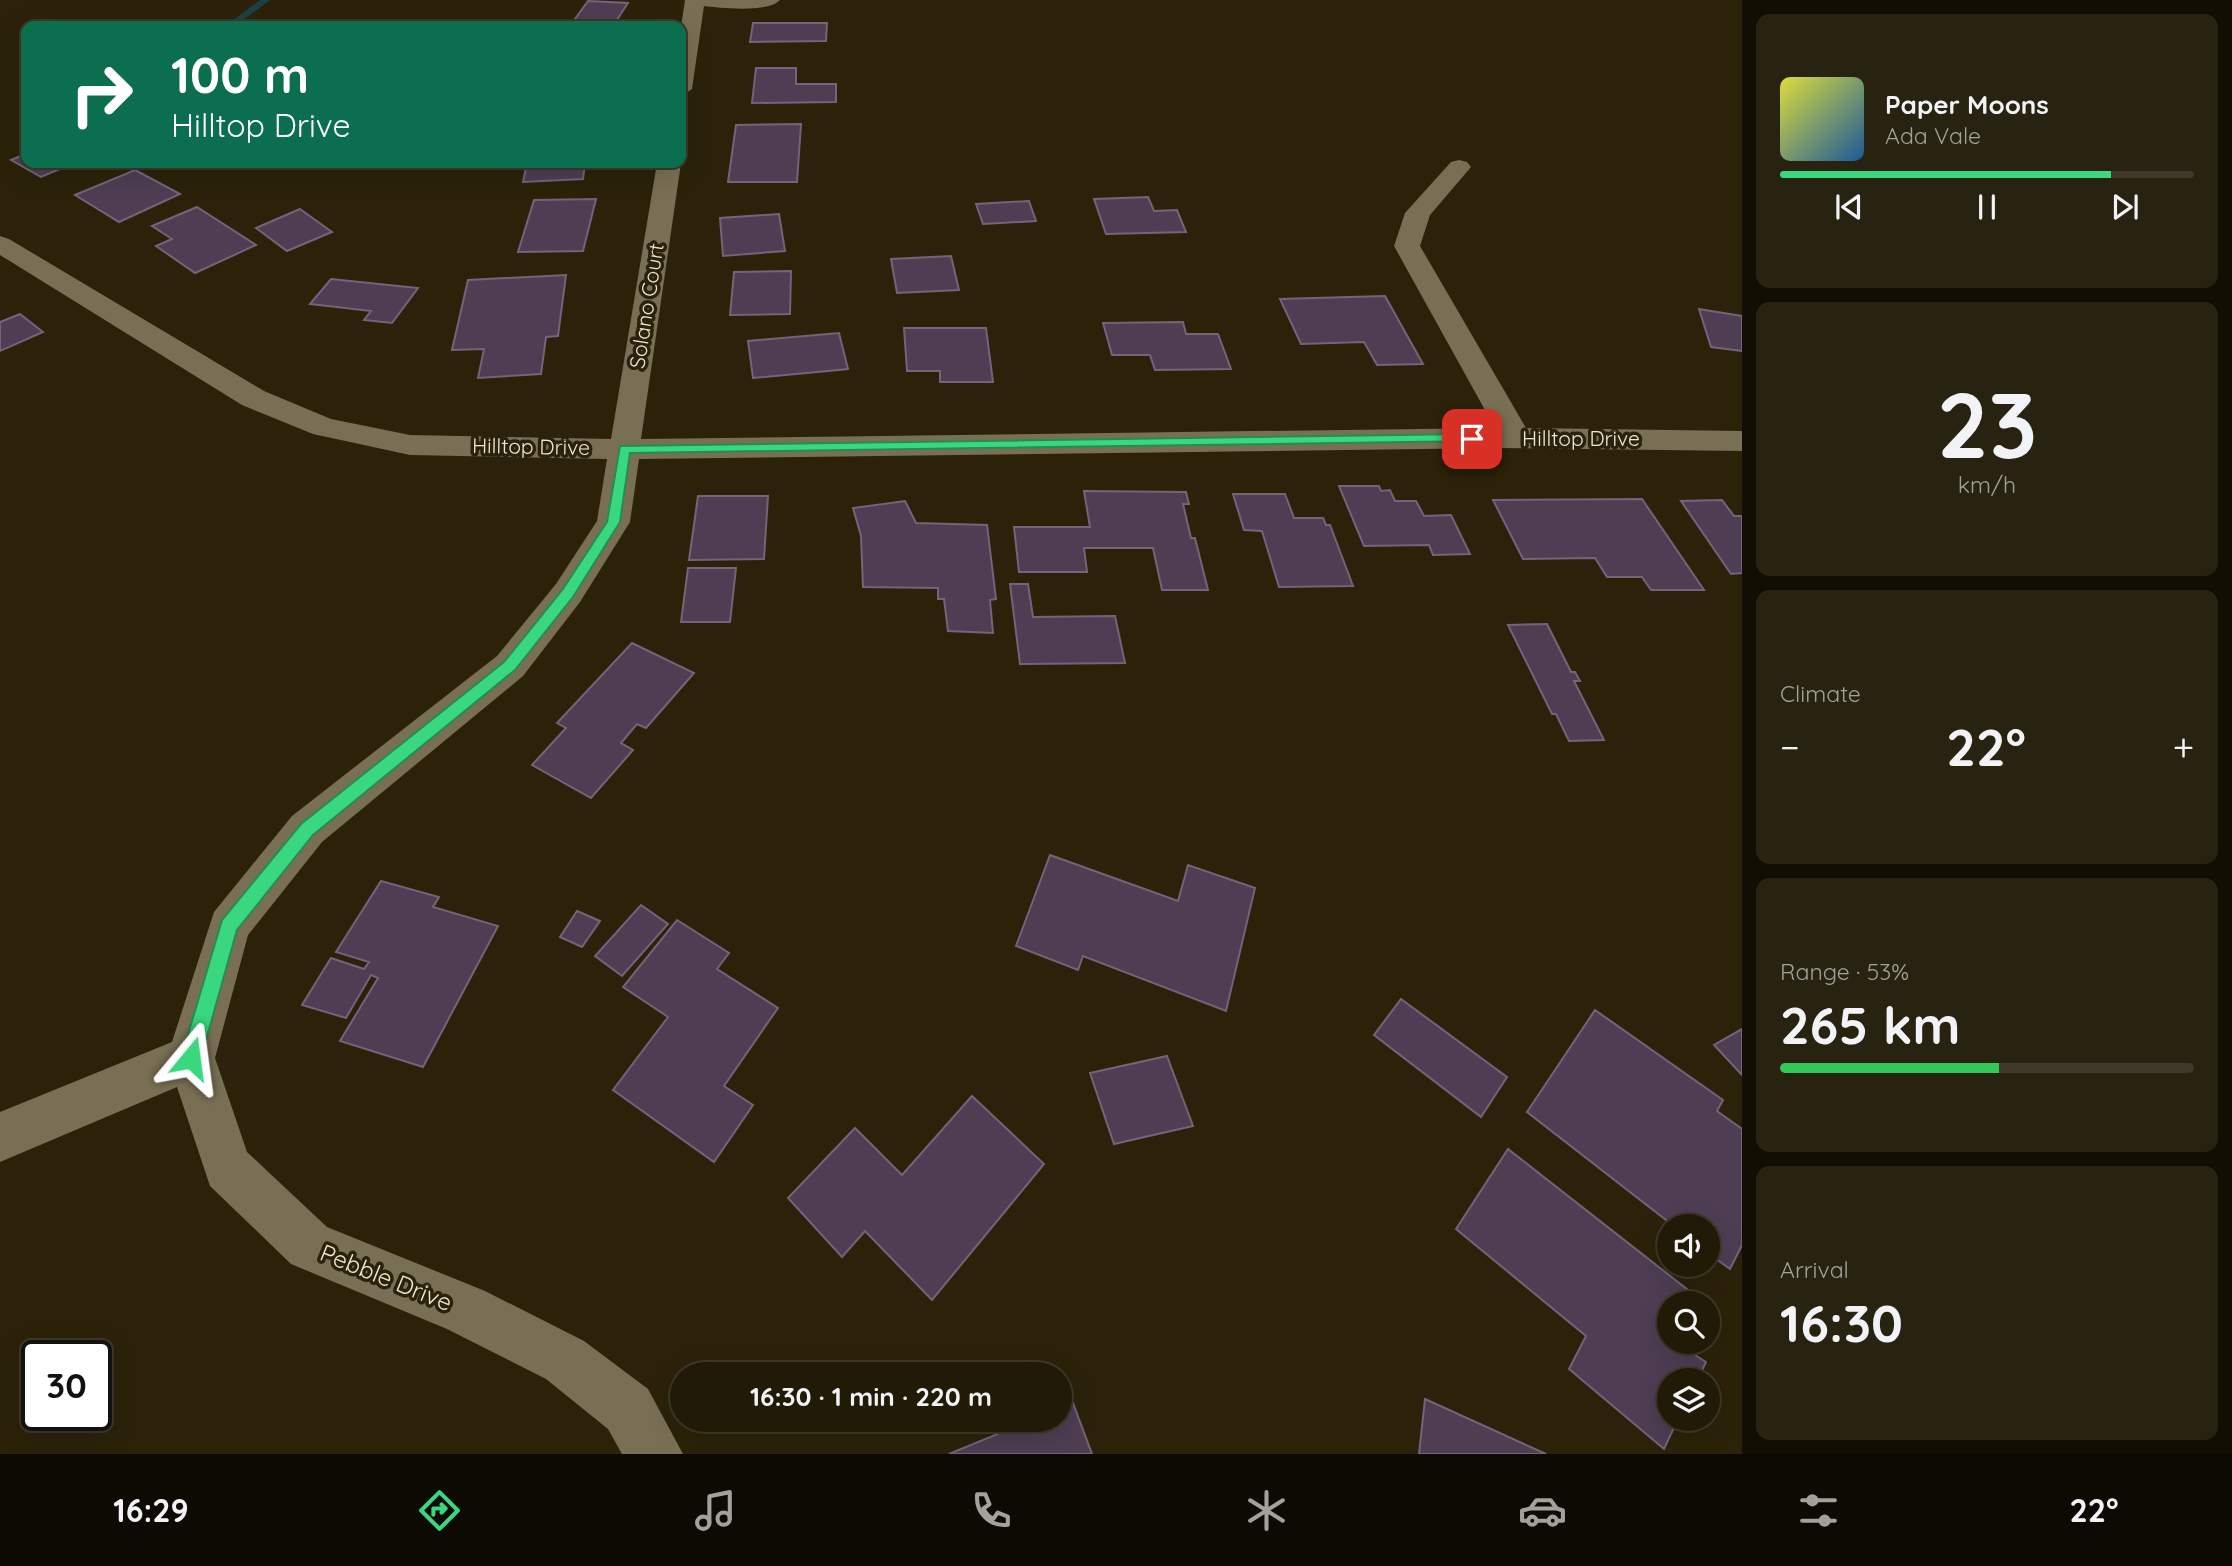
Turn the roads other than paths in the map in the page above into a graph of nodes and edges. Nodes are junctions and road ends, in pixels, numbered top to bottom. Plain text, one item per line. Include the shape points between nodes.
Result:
1 (696, 0) edge
2 (769, 0) edge
3 (686, 59) edge
4 (1459, 167) dead end
5 (668, 168) edge
6 (0, 244) edge
7 (1516, 438) junction
8 (1742, 441) edge
9 (624, 449) junction
10 (191, 1058) junction
11 (0, 1136) edge
12 (654, 1454) edge

1 - 2 street
1 - 3 street
4 - 7 street via 1418,213 1407,246
5 - 9 street, Solano Court
6 - 9 street, Hilltop Drive via 253,398 324,427 410,445
7 - 8 street, Hilltop Drive
7 - 9 street, Hilltop Drive
9 - 10 street via 614,522 568,593 510,666 307,829 229,926
10 - 11 street
10 - 12 street, Pebble Drive via 228,1168 309,1246 466,1310 565,1360 628,1409

